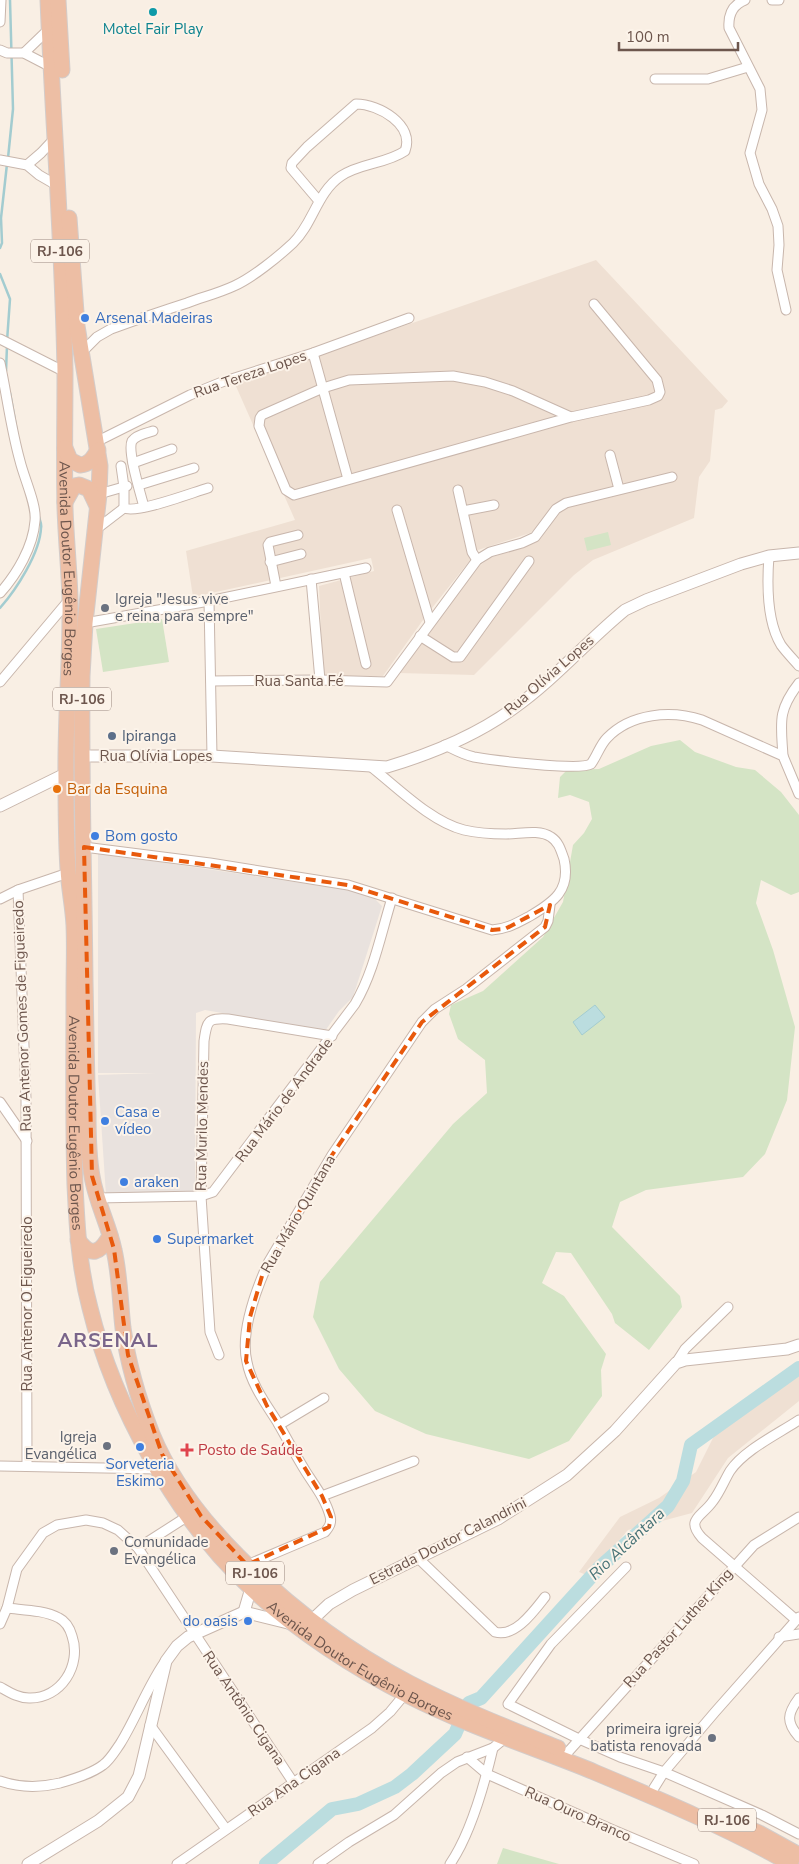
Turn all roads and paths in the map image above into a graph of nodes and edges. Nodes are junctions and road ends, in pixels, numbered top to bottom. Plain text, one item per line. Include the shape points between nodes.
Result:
1 (0, 0) edge
2 (48, 0) edge
3 (58, 0) edge
4 (745, 0) edge
5 (772, 0) edge
6 (779, 0) edge
7 (0, 22) edge
8 (49, 29) junction
9 (11, 52) edge
10 (51, 67) junction
11 (748, 67) junction
12 (655, 78) dead end
13 (56, 138) junction
14 (6, 161) edge
15 (27, 165) junction
16 (58, 186) junction
17 (319, 201) junction
18 (594, 304) dead end
19 (786, 310) dead end
20 (409, 318) dead end
21 (2, 340) edge
22 (82, 352) junction
23 (313, 353) junction
24 (0, 363) edge
25 (65, 372) junction
26 (323, 388) junction
27 (571, 417) junction
28 (153, 431) dead end
29 (64, 446) junction
30 (97, 446) junction
31 (172, 449) dead end
32 (610, 455) dead end
33 (133, 463) junction
34 (122, 466) dead end
35 (194, 468) dead end
36 (672, 478) dead end
37 (348, 479) junction
38 (138, 483) junction
39 (124, 487) junction
40 (208, 488) dead end
41 (619, 489) junction
42 (458, 490) dead end
43 (98, 500) junction
44 (65, 502) junction
45 (494, 505) dead end
46 (144, 507) junction
47 (124, 508) junction
48 (397, 510) dead end
49 (463, 511) junction
50 (94, 531) junction
51 (298, 534) dead end
52 (799, 553) edge
53 (301, 554) dead end
54 (768, 556) junction
55 (477, 560) junction
56 (270, 562) junction
57 (529, 562) dead end
58 (366, 568) dead end
59 (344, 573) junction
60 (311, 580) junction
61 (276, 586) junction
62 (0, 593) edge
63 (70, 600) junction
64 (209, 601) junction
65 (85, 622) junction
66 (430, 622) junction
67 (420, 636) junction
68 (366, 664) dead end
69 (799, 666) edge
70 (320, 680) junction
71 (211, 681) junction
72 (0, 682) edge
73 (799, 683) edge
74 (445, 746) junction
75 (82, 756) junction
76 (212, 756) junction
77 (783, 756) junction
78 (370, 766) junction
79 (66, 774) junction
80 (799, 794) edge
81 (1, 803) edge
82 (84, 847) junction
83 (68, 873) junction
84 (18, 890) junction
85 (392, 898) junction
86 (0, 899) edge
87 (550, 904) junction
88 (332, 1036) junction
89 (0, 1102) edge
90 (27, 1141) junction
91 (201, 1196) junction
92 (97, 1198) junction
93 (110, 1236) junction
94 (78, 1240) junction
95 (728, 1307) dead end
96 (799, 1345) edge
97 (219, 1356) dead end
98 (676, 1363) junction
99 (324, 1398) dead end
100 (799, 1420) edge
101 (279, 1425) junction
102 (414, 1461) dead end
103 (0, 1466) edge
104 (27, 1466) junction
105 (157, 1469) junction
106 (322, 1496) junction
107 (188, 1516) junction
108 (799, 1517) edge
109 (138, 1548) junction
110 (418, 1558) junction
111 (247, 1565) junction
112 (734, 1566) junction
113 (626, 1567) dead end
114 (251, 1588) junction
115 (545, 1597) dead end
116 (7, 1608) junction
117 (244, 1612) junction
118 (797, 1618) edge
119 (304, 1623) junction
120 (0, 1624) edge
121 (194, 1634) junction
122 (799, 1634) edge
123 (779, 1638) junction
124 (166, 1661) junction
125 (0, 1687) edge
126 (406, 1694) junction
127 (799, 1698) edge
128 (429, 1699) junction
129 (150, 1725) junction
130 (490, 1726) junction
131 (799, 1737) edge
132 (578, 1739) junction
133 (499, 1743) junction
134 (568, 1752) junction
135 (466, 1757) junction
136 (664, 1772) junction
137 (487, 1774) junction
138 (0, 1781) edge
139 (293, 1782) junction
140 (654, 1788) junction
141 (762, 1815) junction
142 (226, 1829) junction
143 (759, 1833) junction
144 (799, 1834) edge
145 (799, 1855) edge
146 (28, 1864) edge
147 (177, 1864) edge
148 (318, 1864) edge
149 (450, 1864) edge
150 (694, 1864) edge
151 (791, 1864) edge

1 - 7 street
2 - 8 highway, Avenida Doutor Eugênio Borges / RJ-106
3 - 22 highway, Avenida Doutor Eugênio Borges / RJ-106 via 74,304
4 - 11 street via 728,18 732,37
5 - 6 street
8 - 9 street
8 - 10 highway, Avenida Doutor Eugênio Borges / RJ-106
9 - 10 street
10 - 13 highway, Avenida Doutor Eugênio Borges / RJ-106
11 - 12 street via 708,79
11 - 19 street via 762,99 750,152 759,184 778,226 776,270
13 - 15 street
13 - 16 highway, Avenida Doutor Eugênio Borges / RJ-106
14 - 15 street
15 - 16 street
16 - 25 highway, Avenida Doutor Eugênio Borges / RJ-106
17 - 17 street via 340,176 405,151 407,138 400,124 388,115 356,104 307,147 291,168
17 - 22 street via 306,228 292,244 250,277 222,291 111,328
18 - 27 street via 650,370 660,392 648,400
20 - 23 street, Rua Tereza Lopes
21 - 25 street
22 - 30 highway, Avenida Doutor Eugênio Borges / RJ-106
23 - 26 street
23 - 30 street, Rua Tereza Lopes via 261,368 190,395
24 - 62 street via 19,460 36,519 28,549
25 - 29 highway, Avenida Doutor Eugênio Borges / RJ-106
26 - 27 street via 349,380 468,378 513,391
26 - 37 street
26 - 37 street via 262,415 259,426 289,493 297,494
27 - 37 street
28 - 33 street via 134,440 131,446
29 - 30 highway via 70,460 77,464 92,460
29 - 44 highway, Avenida Doutor Eugênio Borges / RJ-106
30 - 43 highway, Avenida Doutor Eugênio Borges / RJ-106 via 100,466
31 - 33 street
32 - 41 street
33 - 38 street
34 - 39 street
35 - 38 street
36 - 41 street
38 - 39 street
38 - 46 street
39 - 43 street
39 - 47 street
40 - 46 street
41 - 55 street via 566,503 556,509 535,537 490,552
42 - 49 street
43 - 44 highway via 89,489 79,484 74,486
43 - 50 highway, Avenida Doutor Eugênio Borges / RJ-106
44 - 63 highway, Avenida Doutor Eugênio Borges / RJ-106
45 - 49 street
46 - 47 street
47 - 50 street
48 - 66 street
49 - 55 street via 472,552
50 - 65 highway, Avenida Doutor Eugênio Borges / RJ-106
51 - 56 street via 270,542 267,549
52 - 54 street, Rua Olívia Lopes
53 - 56 street
54 - 69 street via 772,617 781,644
54 - 74 street, Rua Olívia Lopes via 626,610 514,709
55 - 66 street
56 - 61 street
57 - 67 street via 460,657 453,657
58 - 59 street
59 - 60 street
59 - 68 street
60 - 61 street
60 - 70 street
61 - 64 street
63 - 72 street
63 - 79 highway, Avenida Doutor Eugênio Borges / RJ-106
64 - 65 street
64 - 71 street
65 - 75 highway, Avenida Doutor Eugênio Borges / RJ-106
66 - 67 street
67 - 70 street, Rua Santa Fé via 387,682
70 - 71 street, Rua Santa Fé
71 - 76 street
73 - 77 street via 782,713
74 - 77 street via 475,757 581,767 590,764 607,737 626,723 654,715 702,720
74 - 78 street, Rua Olívia Lopes via 387,767
75 - 76 street, Rua Olívia Lopes
75 - 82 highway, Avenida Doutor Eugênio Borges / RJ-106
76 - 78 street, Rua Olívia Lopes
77 - 80 street
78 - 87 street via 442,822 463,830 539,833 553,838 559,844 566,870 560,893
79 - 81 street
79 - 83 highway, Avenida Doutor Eugênio Borges / RJ-106
82 - 85 street via 348,885
82 - 92 highway, Avenida Doutor Eugênio Borges / RJ-106 via 88,1142
83 - 84 street
83 - 94 highway, Avenida Doutor Eugênio Borges / RJ-106 via 74,926 73,1120
84 - 86 street
84 - 90 street, Rua Antenor Gomes de Figueiredo
85 - 87 street via 492,930 505,929
85 - 88 street, Rua Mário de Andrade via 362,992
87 - 101 street, Rua Mário Quintana via 545,927 422,1022 332,1155 268,1263 250,1317 246,1361
88 - 91 street, Rua Mário de Andrade via 217,1188
88 - 91 street, Rua Murilo Mendes via 228,1019 212,1019 207,1023
89 - 90 street
90 - 104 street, Rua Antenor O Figueiredo
91 - 92 street
91 - 97 street, Rua Murilo Mendes via 209,1326
92 - 93 highway, Avenida Doutor Eugênio Borges / RJ-106
93 - 94 highway via 102,1248 93,1251 85,1249
93 - 111 highway, Avenida Doutor Eugênio Borges / RJ-106 via 128,1355 153,1436 171,1471 201,1516
94 - 105 highway, Avenida Doutor Eugênio Borges / RJ-106 via 90,1310 106,1362 126,1410
95 - 98 street, Estrada Doutor Calandrini via 685,1349
96 - 98 street
98 - 110 street, Estrada Doutor Calandrini via 615,1431 567,1475 498,1519
99 - 101 street
100 - 112 street via 740,1460 712,1503 694,1522 694,1530
101 - 106 street, Rua Mário Quintana
102 - 106 street
103 - 104 street
104 - 105 street
105 - 107 highway, Avenida Doutor Eugênio Borges / RJ-106
106 - 111 street, Rua Mário Quintana via 331,1516 329,1527 324,1532
107 - 109 street
107 - 114 highway, Avenida Doutor Eugênio Borges / RJ-106
108 - 112 street, Rua Pastor Luther King via 754,1545
109 - 116 street, Rua Antônio Cigana via 118,1530 103,1524 86,1520 57,1525 43,1533 17,1569
109 - 121 street, Rua Antônio Cigana
110 - 115 street via 495,1632 513,1630
110 - 119 street, Estrada Doutor Calandrini via 329,1604
111 - 119 highway, Avenida Doutor Eugênio Borges / RJ-106
112 - 118 street
112 - 132 street, Rua Pastor Luther King
113 - 132 street via 551,1644 508,1704
114 - 117 street
114 - 119 highway, Avenida Doutor Eugênio Borges / RJ-106
116 - 120 street, Rua Antônio Cigana
116 - 125 street via 60,1618 69,1627 75,1643 74,1659 71,1672 50,1694 30,1698 14,1695
117 - 119 street
117 - 121 street
118 - 123 street
119 - 126 highway, Avenida Doutor Eugênio Borges / RJ-106 via 363,1669
119 - 128 highway, Avenida Doutor Eugênio Borges / RJ-106
121 - 124 street via 177,1646
121 - 139 street, Rua Antônio Cigana
122 - 123 street
123 - 136 street
124 - 129 street
124 - 138 street via 133,1722 104,1765 69,1781 51,1785 33,1787
126 - 128 highway, Avenida Doutor Eugênio Borges / RJ-106
126 - 139 street, Rua Ana Cigana via 372,1728
127 - 131 street via 789,1718 791,1728
128 - 130 highway, Avenida Doutor Eugênio Borges / RJ-106
129 - 142 street
129 - 146 street via 139,1776 128,1797 98,1821
130 - 133 highway, Avenida Doutor Eugênio Borges / RJ-106
130 - 134 highway, Avenida Doutor Eugênio Borges / RJ-106
132 - 134 street, Rua Pastor Luther King
132 - 136 street
133 - 135 street
133 - 137 street
133 - 151 highway, Avenida Doutor Eugênio Borges / RJ-106 via 586,1769 720,1827
134 - 140 highway, Avenida Doutor Eugênio Borges / RJ-106
135 - 137 street, Rua Ouro Branco
135 - 148 street via 441,1773 394,1815
136 - 140 street
136 - 141 street
137 - 149 street
137 - 150 street, Rua Ouro Branco
139 - 142 street, Rua Ana Cigana
140 - 143 highway, Avenida Doutor Eugênio Borges / RJ-106
141 - 143 street
141 - 144 street
142 - 147 street, Rua Ana Cigana
143 - 145 highway, Avenida Doutor Eugênio Borges / RJ-106

